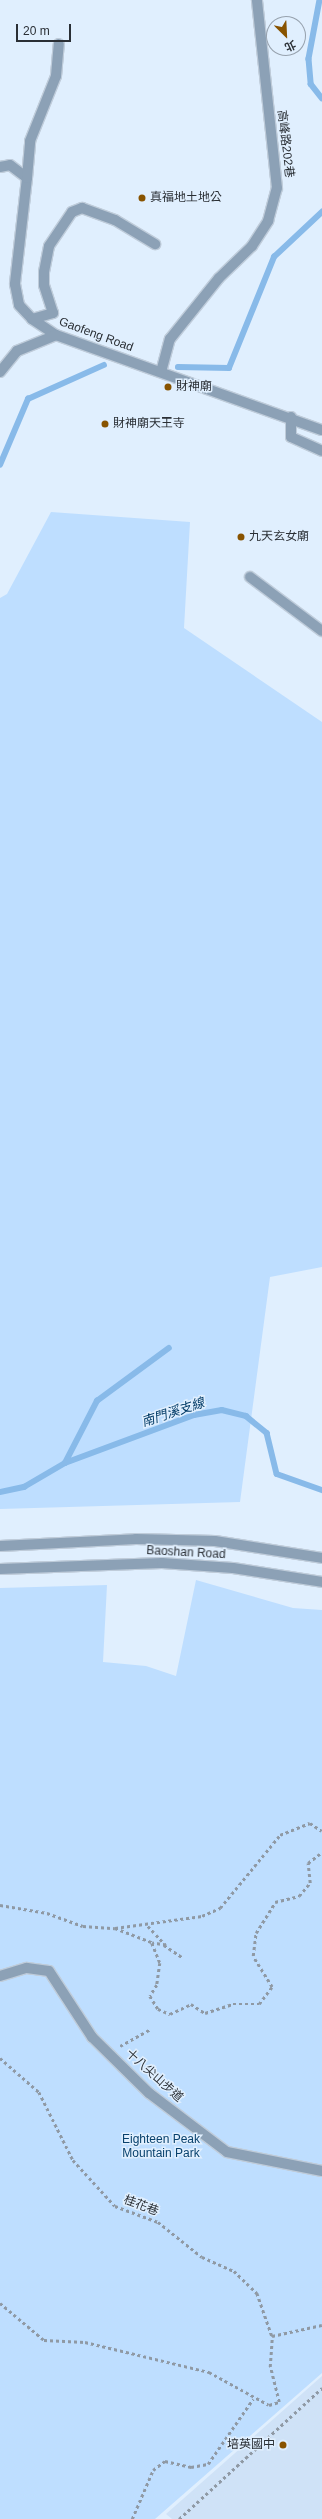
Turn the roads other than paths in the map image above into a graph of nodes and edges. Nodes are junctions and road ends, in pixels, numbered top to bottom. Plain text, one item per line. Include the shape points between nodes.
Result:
1 (257, 0) edge
2 (58, 44) dead end
3 (0, 167) edge
4 (27, 178) junction
5 (155, 244) dead end
6 (32, 320) junction
7 (56, 335) junction
8 (0, 372) edge
9 (162, 372) junction
10 (291, 417) junction
11 (322, 430) edge
12 (322, 451) edge
13 (250, 578) dead end
14 (322, 631) edge
15 (0, 1546) edge
16 (322, 1558) edge
17 (0, 1569) edge
18 (322, 1582) edge
19 (0, 1976) edge
20 (322, 2171) edge

1 - 9 street, 高峰路202巷 via 278,188 268,221 252,246 219,278 170,339
2 - 4 street, Gaofeng Road via 56,76 30,141
3 - 4 street via 10,165
4 - 6 street, Gaofeng Road via 15,284 19,305
5 - 6 street via 115,220 82,208 72,212 49,246 44,272 44,285 53,313
6 - 7 street, Gaofeng Road
7 - 8 street via 17,351
7 - 9 street, Gaofeng Road
9 - 10 street, Gaofeng Road
10 - 11 street, Gaofeng Road
10 - 12 street via 291,437
13 - 14 street
15 - 16 street, Baoshan Road via 136,1540 215,1541
17 - 18 street, Baoshan Road via 162,1563 233,1568
19 - 20 street, 十八尖山步道 via 27,1968 49,1971 92,2037 149,2093 227,2152

